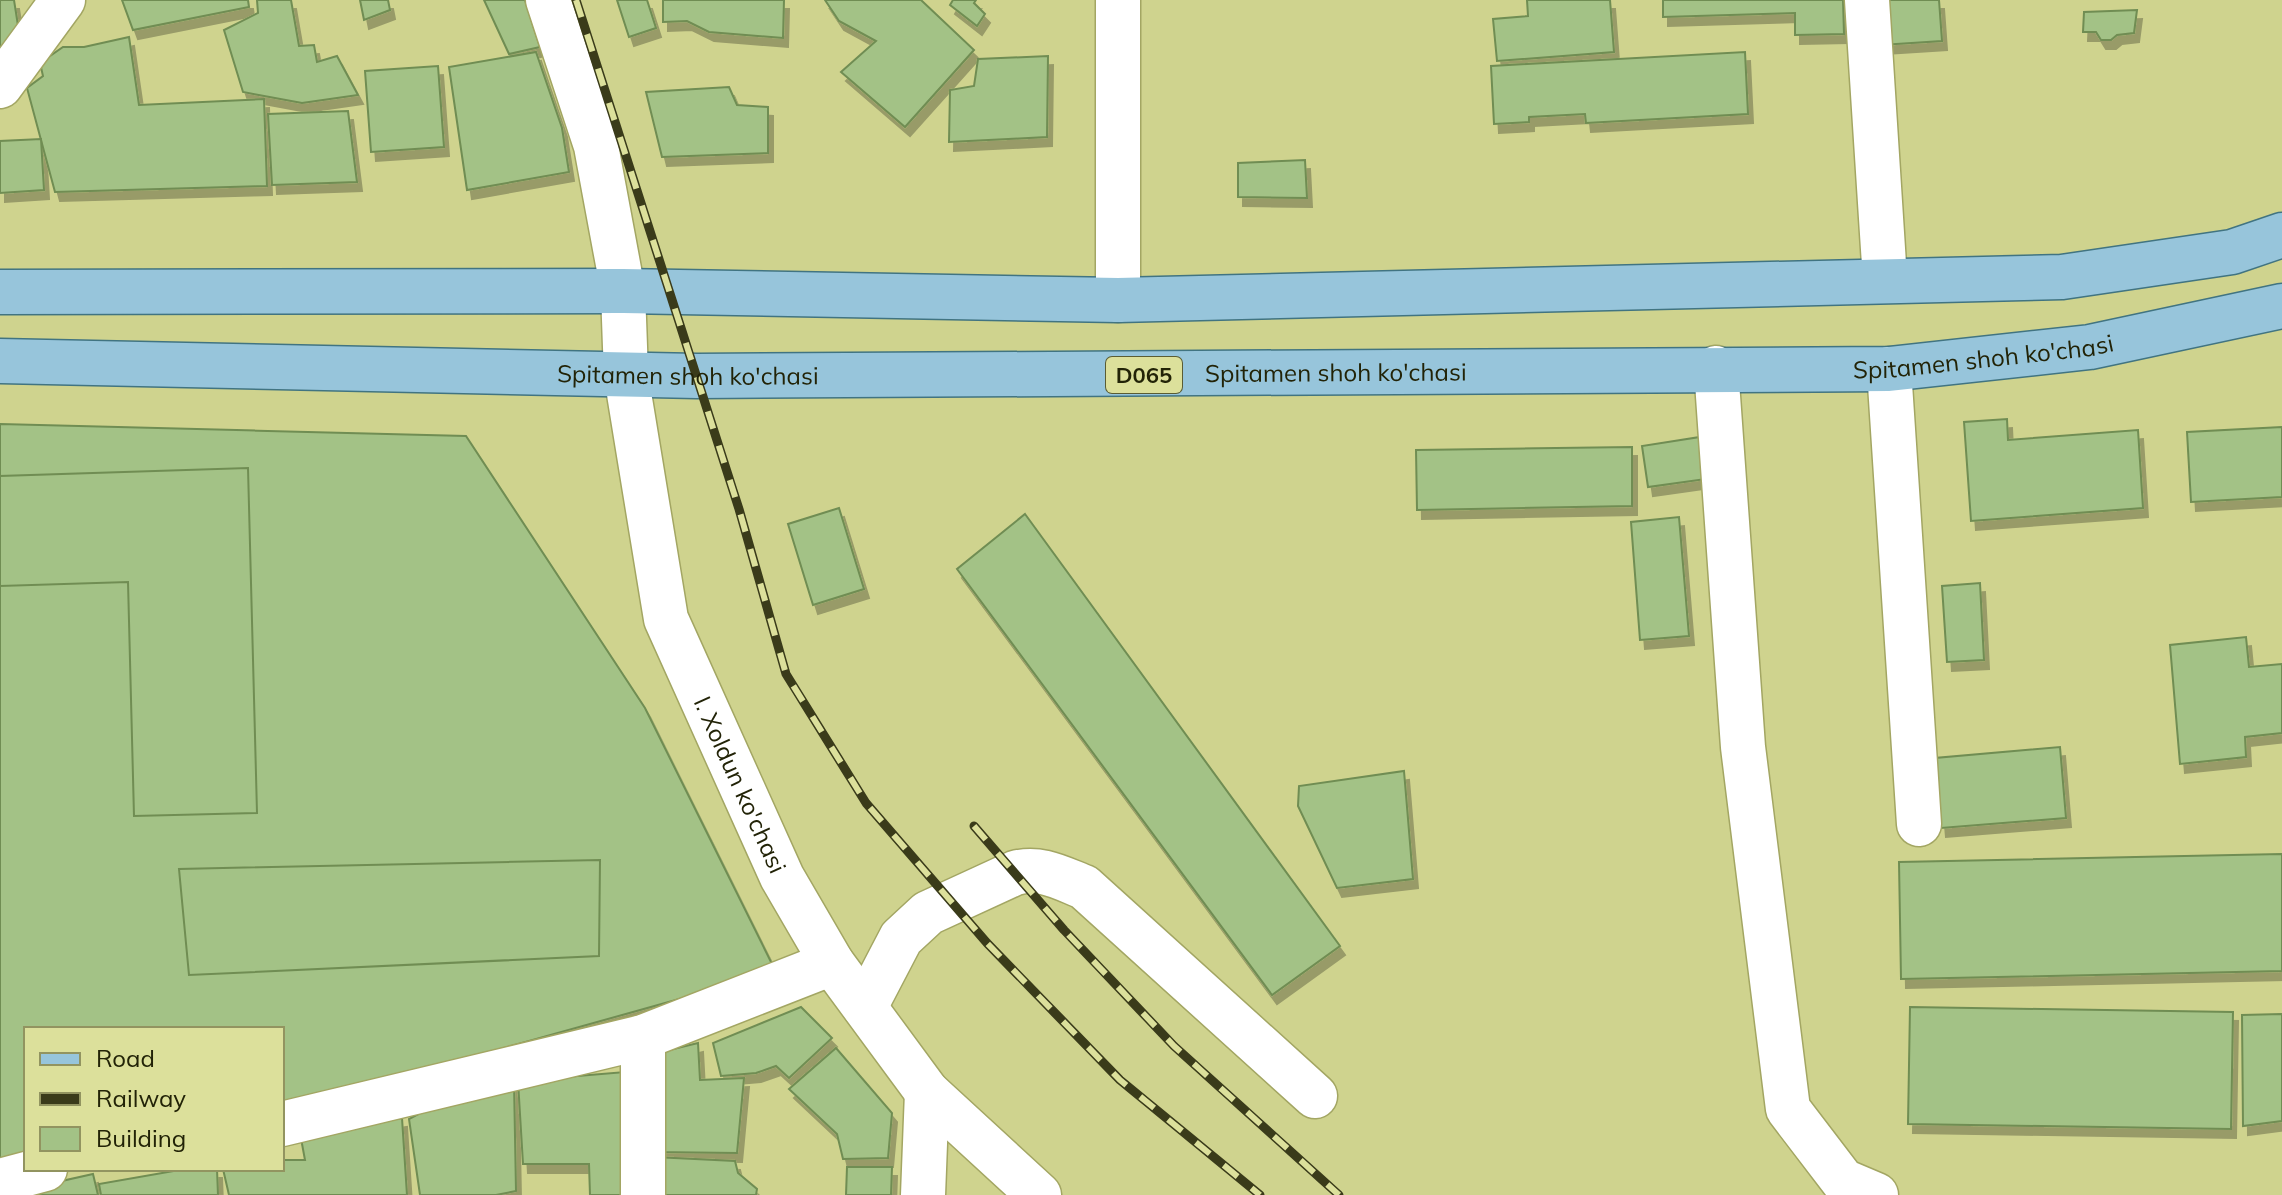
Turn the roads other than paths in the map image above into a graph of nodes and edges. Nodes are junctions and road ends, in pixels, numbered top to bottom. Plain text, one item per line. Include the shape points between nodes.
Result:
1 (63, 0) edge
2 (548, 0) edge
3 (1118, 0) edge
4 (1867, 0) edge
5 (0, 86) edge
6 (2282, 235) edge
7 (1885, 280) junction
8 (623, 291) junction
9 (0, 292) edge
10 (1118, 300) junction
11 (2282, 306) edge
12 (0, 361) edge
13 (1716, 368) junction
14 (1889, 369) junction
15 (626, 375) junction
16 (1919, 824) dead end
17 (832, 963) junction
18 (865, 1007) junction
19 (643, 1037) junction
20 (927, 1092) junction
21 (1315, 1096) dead end
22 (284, 1124) edge
23 (38, 1171) edge
24 (0, 1181) edge
25 (643, 1195) edge
26 (923, 1195) edge
27 (1039, 1195) edge
28 (1876, 1195) edge

1 - 5 street
2 - 8 street, I. Xoldun ko'chasi via 596,146
3 - 10 street
4 - 7 street
6 - 7 main road via 2232,252 2062,277
7 - 10 main road
8 - 9 main road
8 - 10 main road
8 - 15 street, I. Xoldun ko'chasi
11 - 14 main road, Spitamen shoh ko'chasi / D065 via 2090,347
12 - 15 main road, Spitamen shoh ko'chasi / D065
13 - 14 main road, Spitamen shoh ko'chasi / D065
13 - 15 main road, Spitamen shoh ko'chasi / D065
13 - 28 street via 1743,747 1788,1109 1843,1181
14 - 16 street
15 - 17 street, I. Xoldun ko'chasi via 666,619 782,877
17 - 18 street, I. Xoldun ko'chasi
17 - 19 street
18 - 20 street, I. Xoldun ko'chasi
18 - 21 street via 901,938 928,913 1015,873 1050,873 1084,887
19 - 22 street
19 - 25 street
20 - 26 street
20 - 27 street, I. Xoldun ko'chasi
23 - 24 street

